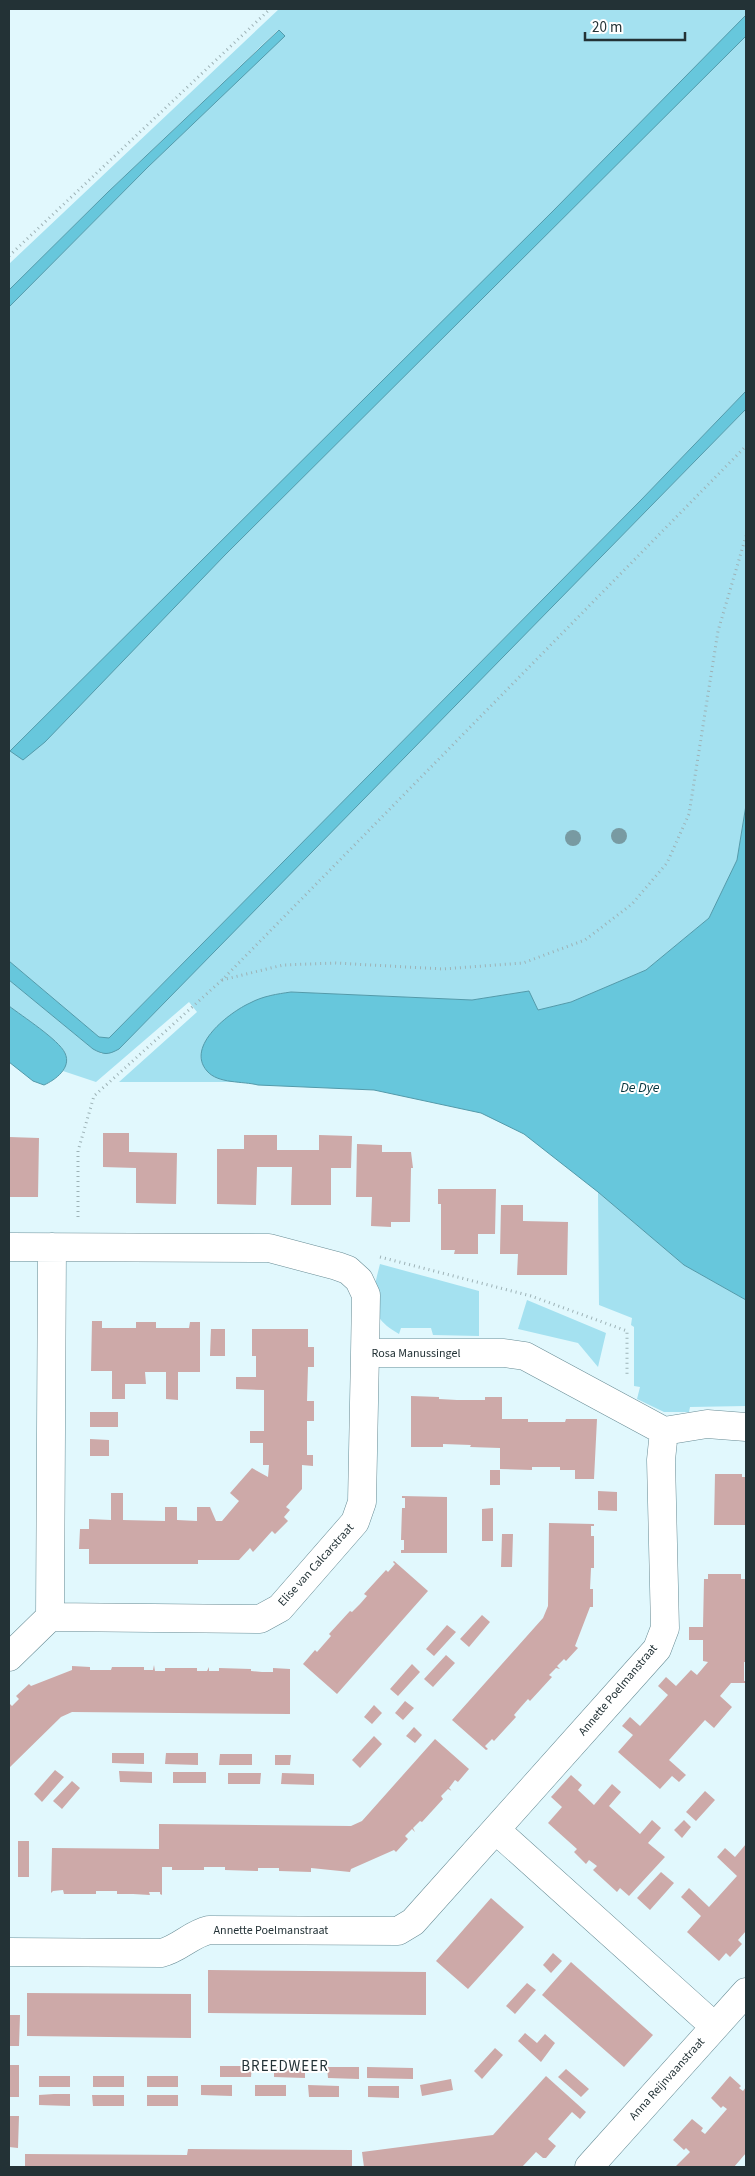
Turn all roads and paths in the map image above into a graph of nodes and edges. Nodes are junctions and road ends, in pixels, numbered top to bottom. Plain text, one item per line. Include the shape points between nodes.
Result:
1 (270, 9) edge
2 (9, 256) edge
3 (746, 446) edge
4 (746, 536) edge
5 (222, 980) junction
6 (9, 1246) edge
7 (65, 1247) junction
8 (348, 1270) junction
9 (365, 1354) junction
10 (626, 1410) junction
11 (746, 1427) edge
12 (664, 1431) junction
13 (50, 1617) junction
14 (9, 1657) edge
15 (496, 1830) junction
16 (9, 1952) edge
17 (746, 1992) edge
18 (714, 2026) junction
19 (589, 2167) edge

1 - 2 path
3 - 5 path
4 - 5 path via 718,631 689,814 667,863 632,904 584,940 524,963 443,969 335,963 283,965
5 - 7 path via 94,1096 78,1151
6 - 7 street
7 - 8 street via 269,1248
7 - 13 street
8 - 9 street, Rosa Manussingel via 360,1280 366,1295
8 - 10 path via 379,1256 531,1296 627,1331
9 - 10 street, Rosa Manussingel via 504,1353 525,1356
9 - 13 street, Elise van Calcarstraat via 362,1502 354,1522 280,1608 260,1618
10 - 12 street, Rosa Manussingel
11 - 12 street via 708,1424
12 - 15 street, Annette Poelmanstraat via 661,1460 665,1628 657,1650
13 - 14 street
15 - 16 street, Annette Poelmanstraat via 413,1922 398,1931 209,1930 160,1953
15 - 18 street
17 - 18 street, Anna Reijnvaanstraat
18 - 19 street, Anna Reijnvaanstraat

